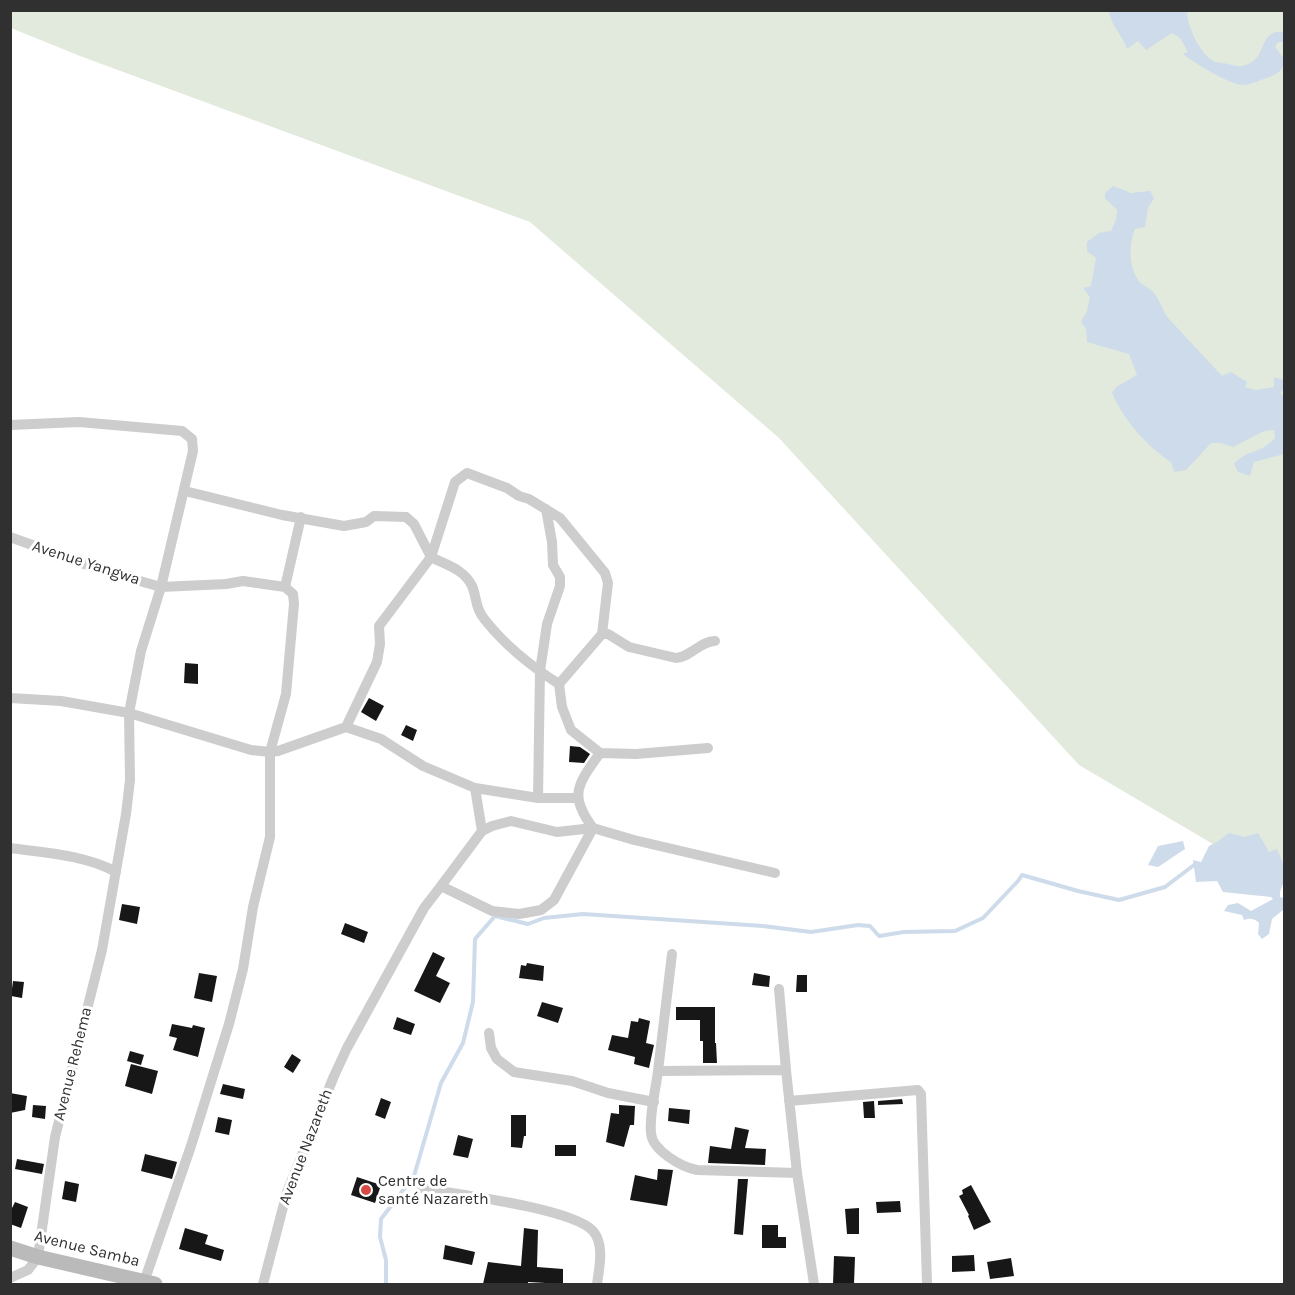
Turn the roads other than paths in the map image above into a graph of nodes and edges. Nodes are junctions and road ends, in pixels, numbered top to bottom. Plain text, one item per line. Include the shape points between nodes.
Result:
1 (10, 425) edge
2 (185, 491) junction
3 (546, 509) junction
4 (301, 517) junction
5 (10, 537) edge
6 (431, 557) junction
7 (161, 587) junction
8 (285, 587) junction
9 (602, 634) junction
10 (715, 641) dead end
11 (540, 671) junction
12 (559, 684) junction
13 (10, 698) edge
14 (129, 713) junction
15 (346, 727) junction
16 (708, 748) dead end
17 (270, 752) junction
18 (600, 753) junction
19 (475, 788) junction
20 (538, 798) junction
21 (578, 798) junction
22 (593, 828) junction
23 (482, 831) junction
24 (10, 848) edge
25 (116, 872) junction
26 (775, 873) dead end
27 (441, 886) junction
28 (672, 954) dead end
29 (779, 989) dead end
30 (489, 1033) dead end
31 (786, 1070) junction
32 (658, 1071) junction
33 (789, 1101) junction
34 (654, 1102) junction
35 (797, 1173) junction
36 (420, 1188) dead end
37 (10, 1248) edge
38 (38, 1257) junction
39 (10, 1278) edge
40 (150, 1283) edge
41 (263, 1284) edge
42 (597, 1284) edge
43 (814, 1284) edge
44 (927, 1284) edge

1 - 2 street, Avenue Rehema via 79,422 182,431 192,439 193,451
2 - 4 street
2 - 7 street, Avenue Rehema
3 - 6 street via 467,473 455,482
3 - 9 street via 560,518 605,573 608,583
3 - 11 street via 551,556 560,586 547,624
4 - 6 street via 344,526 375,516 406,517 414,524
4 - 8 street
5 - 7 street, Avenue Yangwa
6 - 11 street via 465,576 472,586 477,609 486,621
6 - 15 street via 380,626 377,662
7 - 8 street, Avenue Yangwa via 243,581
7 - 14 street, Avenue Rehema via 141,651
8 - 17 street via 293,594 294,604 286,694
9 - 10 street via 629,647 676,658 705,642
9 - 12 street
11 - 12 street
11 - 20 street
12 - 18 street via 571,730
13 - 14 street via 61,701
14 - 17 street via 251,750
14 - 25 street, Avenue Rehema via 130,780
15 - 17 street
15 - 19 street via 381,739 415,762
16 - 18 street
17 - 40 street via 270,837 243,969
18 - 21 street via 584,777
19 - 20 street
19 - 23 street
20 - 21 street
21 - 22 street via 582,813
22 - 23 street via 557,832 511,821
22 - 26 street
22 - 27 street via 554,900 541,910 519,914 492,911
23 - 27 street, Avenue Nazareth
24 - 25 street via 102,864
25 - 38 street, Avenue Rehema via 102,950 55,1137
27 - 41 street, Avenue Nazareth via 424,908 334,1076 287,1192
28 - 32 street
29 - 31 street
30 - 34 street via 497,1059 514,1072 572,1081
31 - 32 street
31 - 33 street
32 - 34 street
33 - 35 street
33 - 44 street via 918,1090
34 - 35 street via 651,1134 666,1155 686,1168
35 - 43 street
36 - 42 street via 572,1218 593,1231 601,1250
37 - 38 street, Avenue Samba
38 - 39 street via 28,1270
38 - 40 street, Avenue Samba

